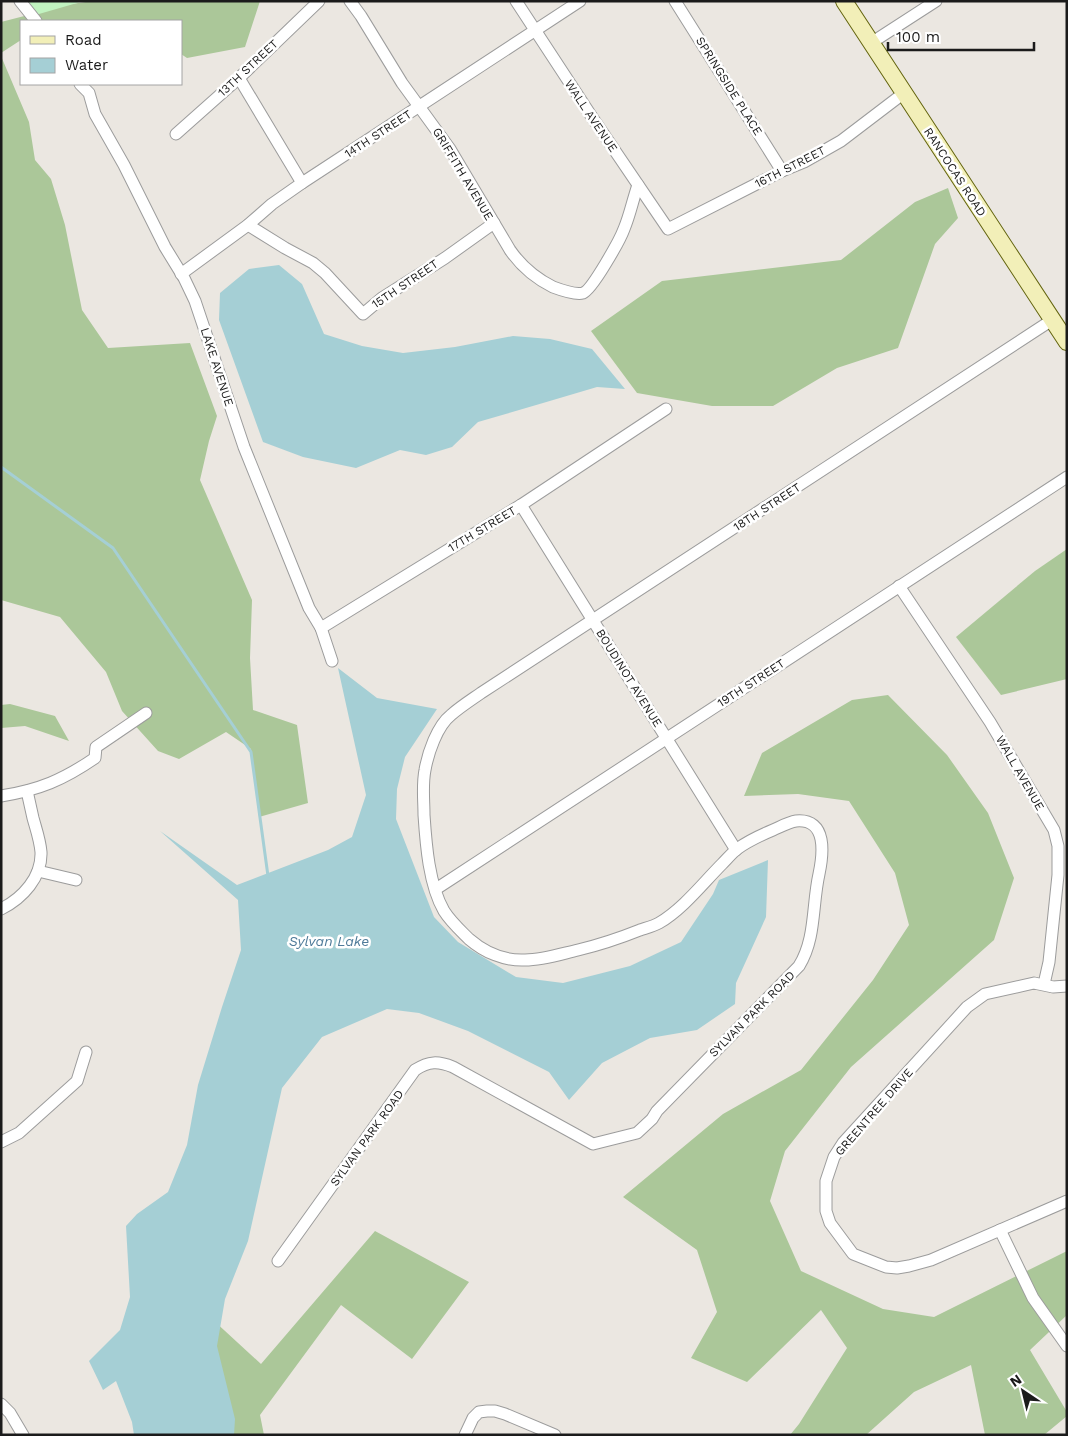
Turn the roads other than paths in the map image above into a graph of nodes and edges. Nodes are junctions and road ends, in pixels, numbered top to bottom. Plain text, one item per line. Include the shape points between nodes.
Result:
1 (20, 1) edge
2 (319, 1) edge
3 (350, 1) edge
4 (516, 1) edge
5 (580, 1) edge
6 (675, 1) edge
7 (844, 1) edge
8 (936, 1) edge
9 (35, 20) edge
10 (536, 30) junction
11 (871, 43) junction
12 (239, 78) junction
13 (81, 85) edge
14 (904, 93) junction
15 (420, 106) junction
16 (176, 134) dead end
17 (782, 171) junction
18 (302, 183) junction
19 (638, 185) junction
20 (248, 224) junction
21 (494, 224) junction
22 (668, 229) joint
23 (181, 274) junction
24 (1052, 320) junction
25 (1067, 342) edge
26 (666, 409) dead end
27 (1067, 477) edge
28 (521, 505) junction
29 (899, 586) junction
30 (593, 620) junction
31 (321, 628) junction
32 (332, 661) dead end
33 (481, 694) joint
34 (146, 713) dead end
35 (666, 738) junction
36 (26, 791) junction
37 (1, 796) edge
38 (736, 850) junction
39 (38, 871) junction
40 (76, 880) dead end
41 (436, 889) junction
42 (1, 909) edge
43 (1044, 984) junction
44 (1067, 986) edge
45 (86, 1052) dead end
46 (1, 1142) edge
47 (1067, 1201) edge
48 (1000, 1230) junction
49 (278, 1261) dead end
50 (1067, 1346) edge
51 (2, 1405) edge
52 (23, 1435) edge
53 (465, 1435) edge
54 (555, 1435) edge

1 - 9 street
2 - 12 street, 13TH STREET
3 - 15 street, GRIFFITH AVENUE
4 - 10 street, WALL AVENUE
5 - 10 street, 14TH STREET
6 - 17 street, SPRINGSIDE PLACE
7 - 11 main road, RANCOCAS ROAD
8 - 11 street
10 - 15 street, 14TH STREET
10 - 19 street, WALL AVENUE
11 - 14 main road, RANCOCAS ROAD
12 - 16 street, 13TH STREET
12 - 18 street
13 - 23 street, LAKE AVENUE via 88,93 95,114
14 - 17 street, 16TH STREET via 841,141
14 - 24 main road, RANCOCAS ROAD
15 - 18 street, 14TH STREET
15 - 21 street, GRIFFITH AVENUE via 455,157
17 - 22 street, 16TH STREET
18 - 20 street, 14TH STREET
19 - 21 street, GRIFFITH AVENUE via 624,230 593,284 582,293 565,292 530,273 516,260
19 - 22 street, WALL AVENUE
20 - 21 street, 15TH STREET via 313,263 363,314
20 - 23 street, 14TH STREET
23 - 31 street, LAKE AVENUE via 195,301 242,440 309,608
24 - 25 main road, RANCOCAS ROAD
24 - 30 street, 18TH STREET
26 - 28 street, 17TH STREET
27 - 29 street, 19TH STREET
28 - 30 street, BOUDINOT AVENUE
28 - 31 street, 17TH STREET
29 - 35 street, 19TH STREET
29 - 43 street, WALL AVENUE via 990,722 1054,830 1058,846 1058,875
30 - 33 street, 18TH STREET
30 - 35 street, BOUDINOT AVENUE
31 - 32 street, LAKE AVENUE
33 - 41 street, SYLVAN PARK ROAD via 446,720 436,735 425,768 424,817
34 - 36 street via 96,747 95,758 80,768
35 - 38 street, BOUDINOT AVENUE
35 - 41 street, 19TH STREET
36 - 37 street
36 - 39 street via 40,844
38 - 41 street, SYLVAN PARK ROAD via 684,904 659,923 604,943 526,960 503,958 474,943 448,916
38 - 49 street, SYLVAN PARK ROAD via 795,821 811,824 821,836 822,857 805,957 788,979 644,1128 637,1133 594,1144 453,1066 433,1062 423,1065 416,1070
39 - 40 street
39 - 42 street via 18,900
43 - 44 street, GREENTREE DRIVE
43 - 48 street, GREENTREE DRIVE via 1034,983 985,994 967,1007 843,1143 826,1181 826,1211 830,1224 853,1254 886,1267 909,1266 931,1260
45 - 46 street via 77,1081 20,1133
47 - 48 street, GREENTREE DRIVE
48 - 50 street via 1033,1298
51 - 52 street
53 - 54 street via 479,1412 495,1411

